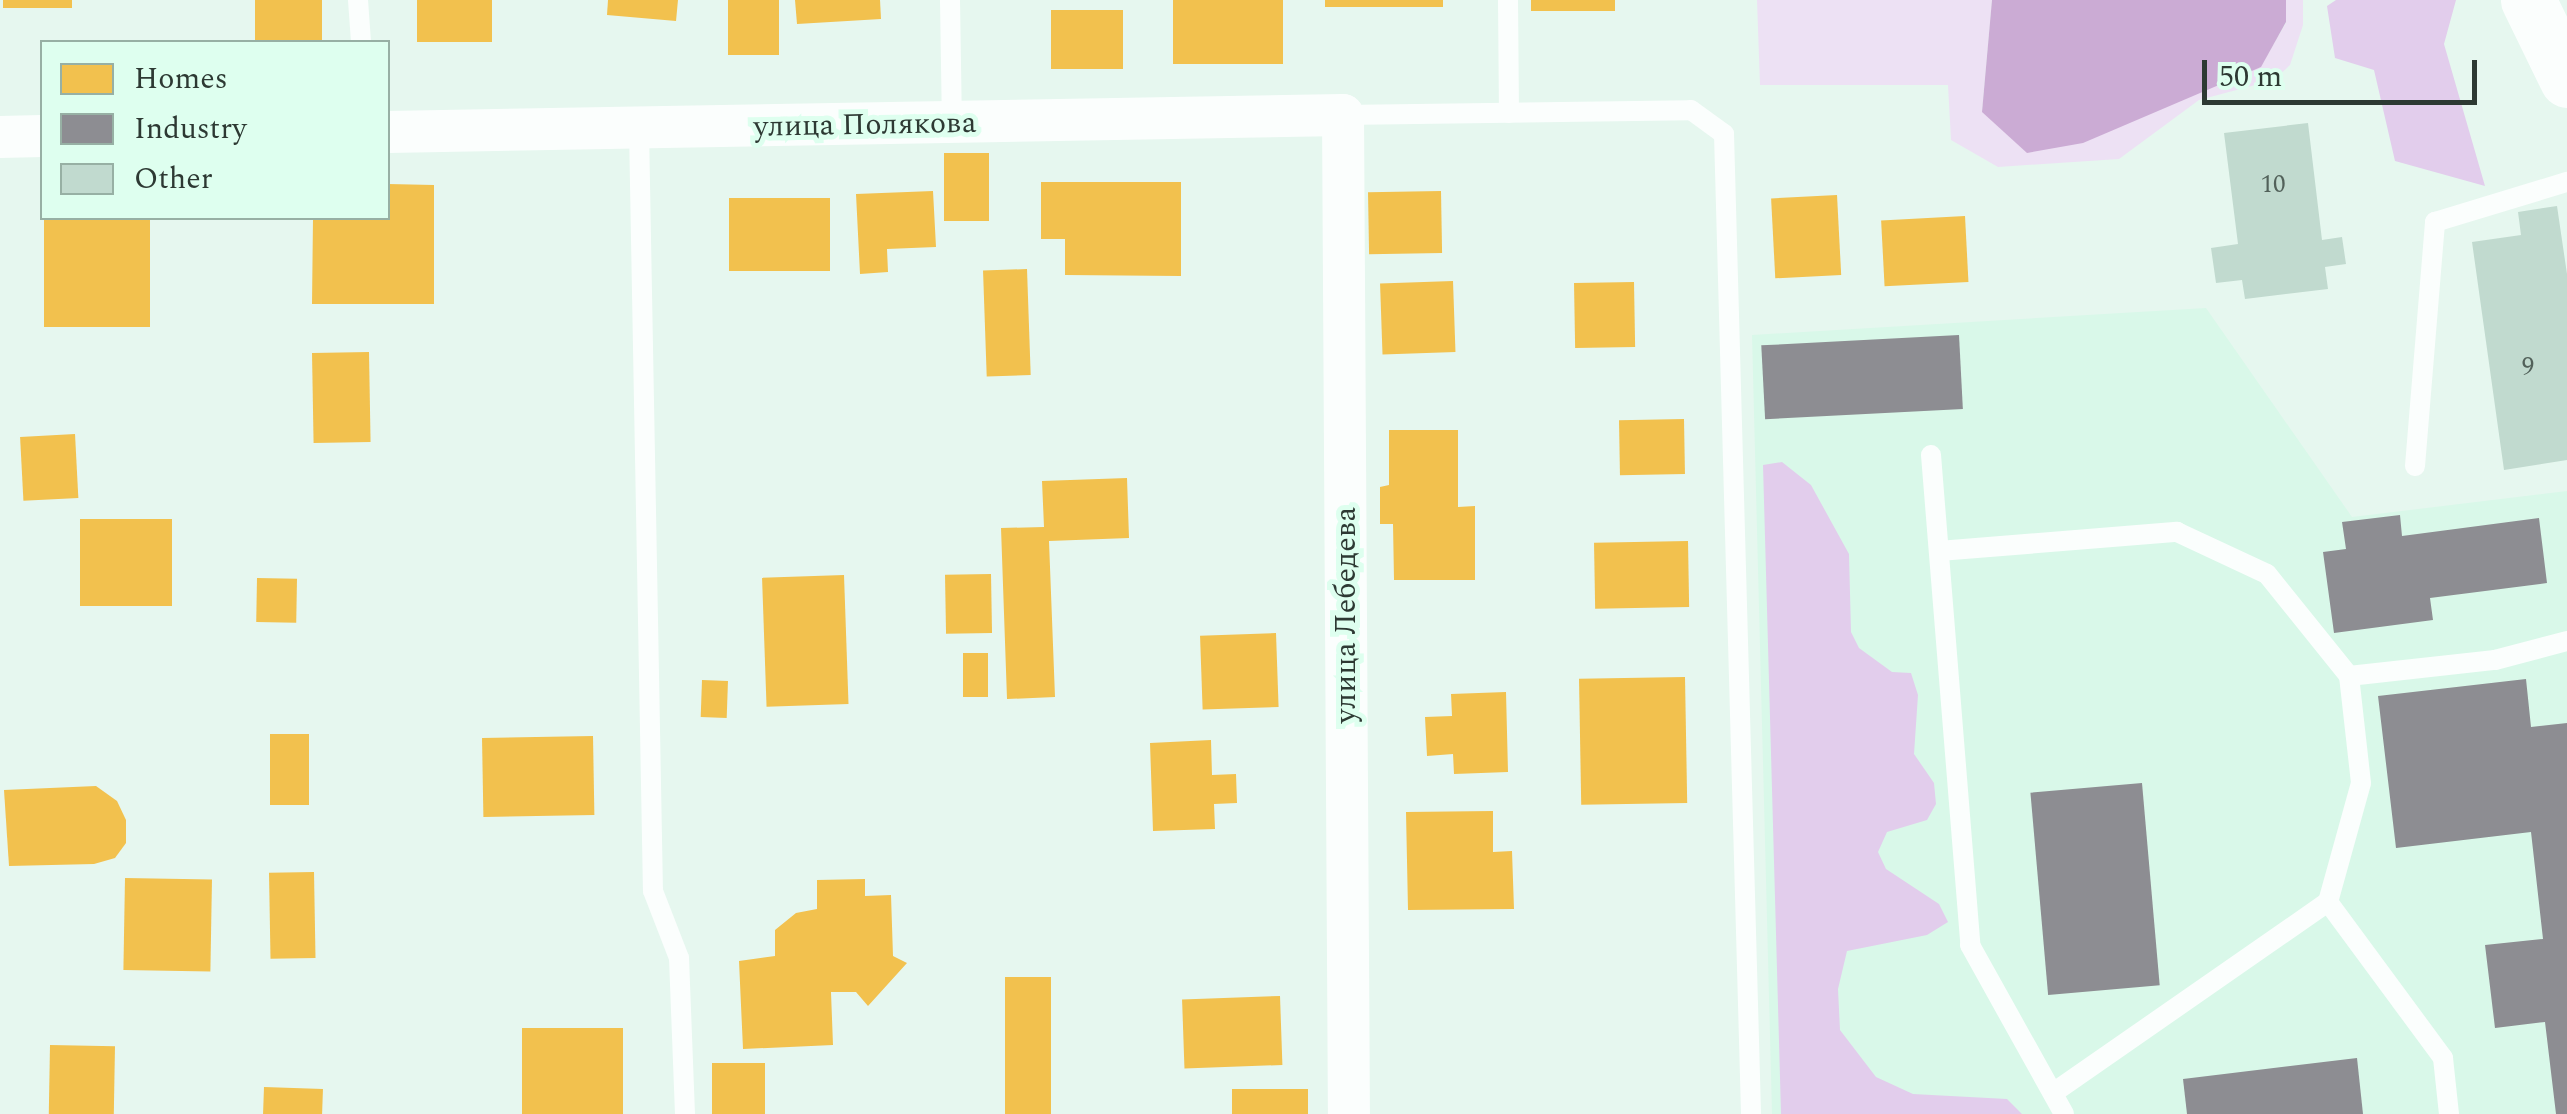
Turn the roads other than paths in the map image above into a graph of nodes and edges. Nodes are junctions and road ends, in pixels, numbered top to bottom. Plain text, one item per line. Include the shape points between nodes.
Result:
1 (358, 0) edge
2 (950, 0) edge
3 (1508, 0) edge
4 (2528, 0) edge
5 (361, 40) edge
6 (2567, 80) edge
7 (1509, 113) junction
8 (1343, 115) junction
9 (952, 123) junction
10 (639, 129) junction
11 (390, 132) edge
12 (40, 136) edge
13 (0, 137) edge
14 (2567, 182) edge
15 (1931, 456) dead end
16 (2415, 466) dead end
17 (1938, 550) junction
18 (2567, 641) edge
19 (2349, 676) junction
20 (2328, 902) junction
21 (2053, 1093) junction
22 (685, 1114) edge
23 (1349, 1114) edge
24 (1751, 1114) edge
25 (2064, 1114) edge
26 (2449, 1114) edge

1 - 5 lane
2 - 9 lane
3 - 7 lane
4 - 6 street
7 - 8 lane
7 - 24 lane via 1691,110 1724,134
8 - 9 street, улица Полякова
8 - 23 street, улица Лебедева
9 - 10 street, улица Полякова
10 - 11 street, улица Полякова
10 - 22 lane via 653,892 680,958
12 - 13 street
14 - 16 lane via 2435,222
15 - 17 lane
17 - 19 lane via 2176,532 2268,574
17 - 21 lane via 1970,945
18 - 19 lane via 2496,660
19 - 20 lane via 2362,783
20 - 21 lane
20 - 26 lane via 2443,1058
21 - 25 lane

